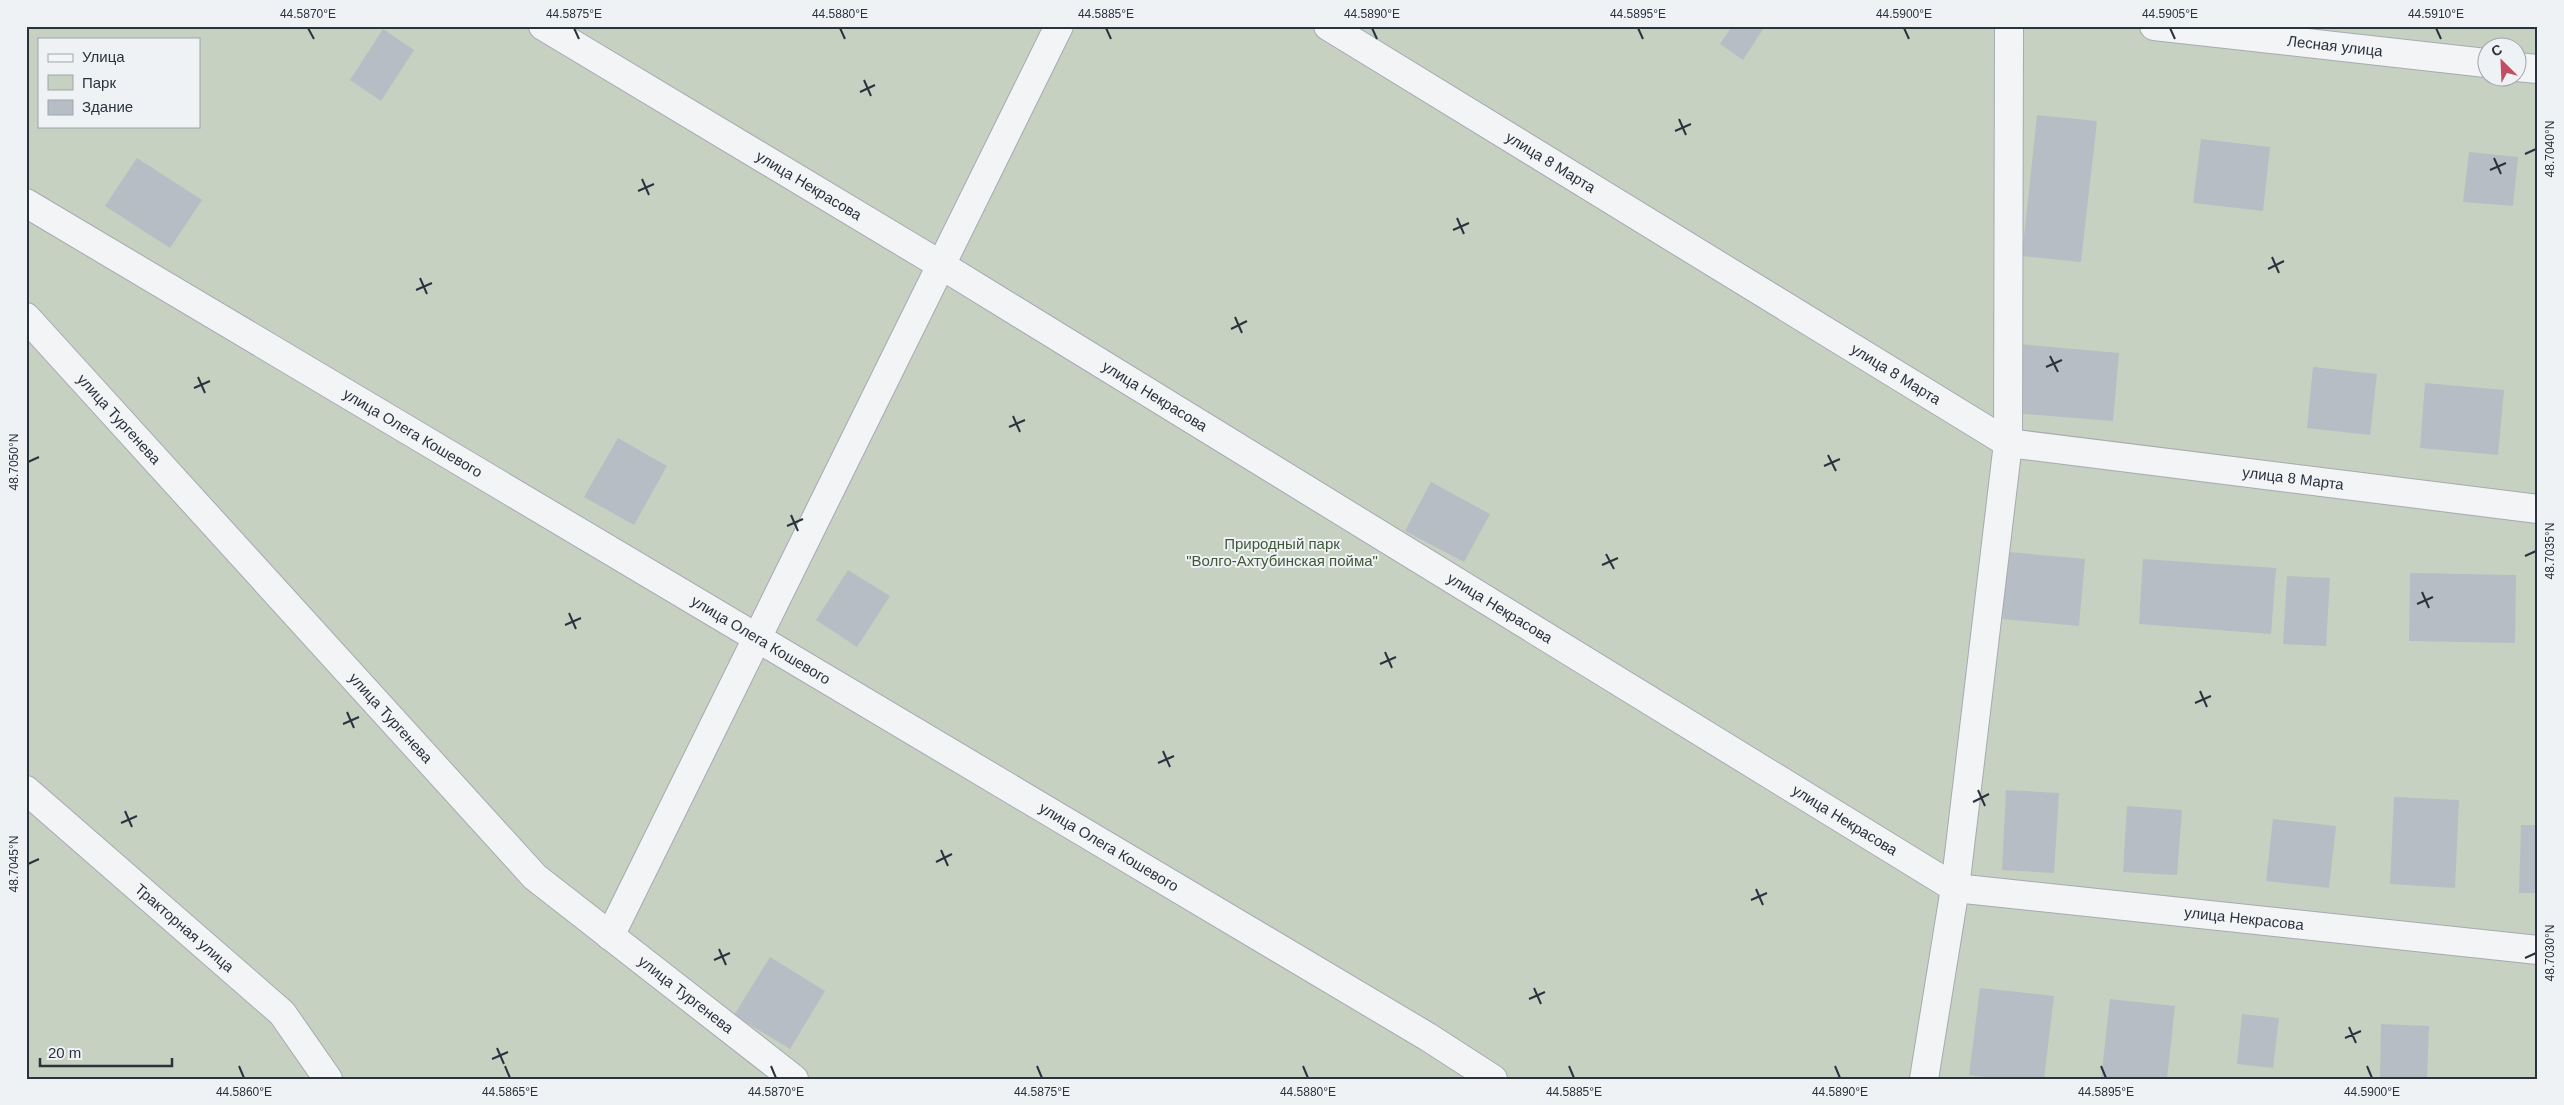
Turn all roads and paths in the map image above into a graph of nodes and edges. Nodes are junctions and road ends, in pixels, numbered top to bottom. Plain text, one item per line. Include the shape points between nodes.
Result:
1 (543, 26) edge
2 (1059, 26) edge
3 (1328, 26) edge
4 (2009, 26) edge
5 (2154, 26) edge
6 (2476, 62) edge
7 (26, 203) edge
8 (941, 265) junction
9 (26, 317) edge
10 (2008, 443) junction
11 (2538, 509) edge
12 (757, 638) junction
13 (26, 790) edge
14 (1955, 888) junction
15 (610, 936) junction
16 (2538, 950) edge
17 (328, 1079) edge
18 (794, 1079) edge
19 (1493, 1079) edge
20 (1924, 1079) edge

1 - 8 street, улица Некрасова
2 - 8 street
3 - 10 street, улица 8 Марта
4 - 10 street
5 - 6 street, Лесная улица
7 - 12 street, улица Олега Кошевого
8 - 12 street
8 - 14 street, улица Некрасова
9 - 15 street, улица Тургенева via 535,877
10 - 11 street, улица 8 Марта
10 - 14 street
12 - 15 street
12 - 19 street, улица Олега Кошевого via 1420,1032
13 - 17 street, Тракторная улица via 282,1013
14 - 16 street, улица Некрасова
14 - 20 street
15 - 18 street, улица Тургенева

